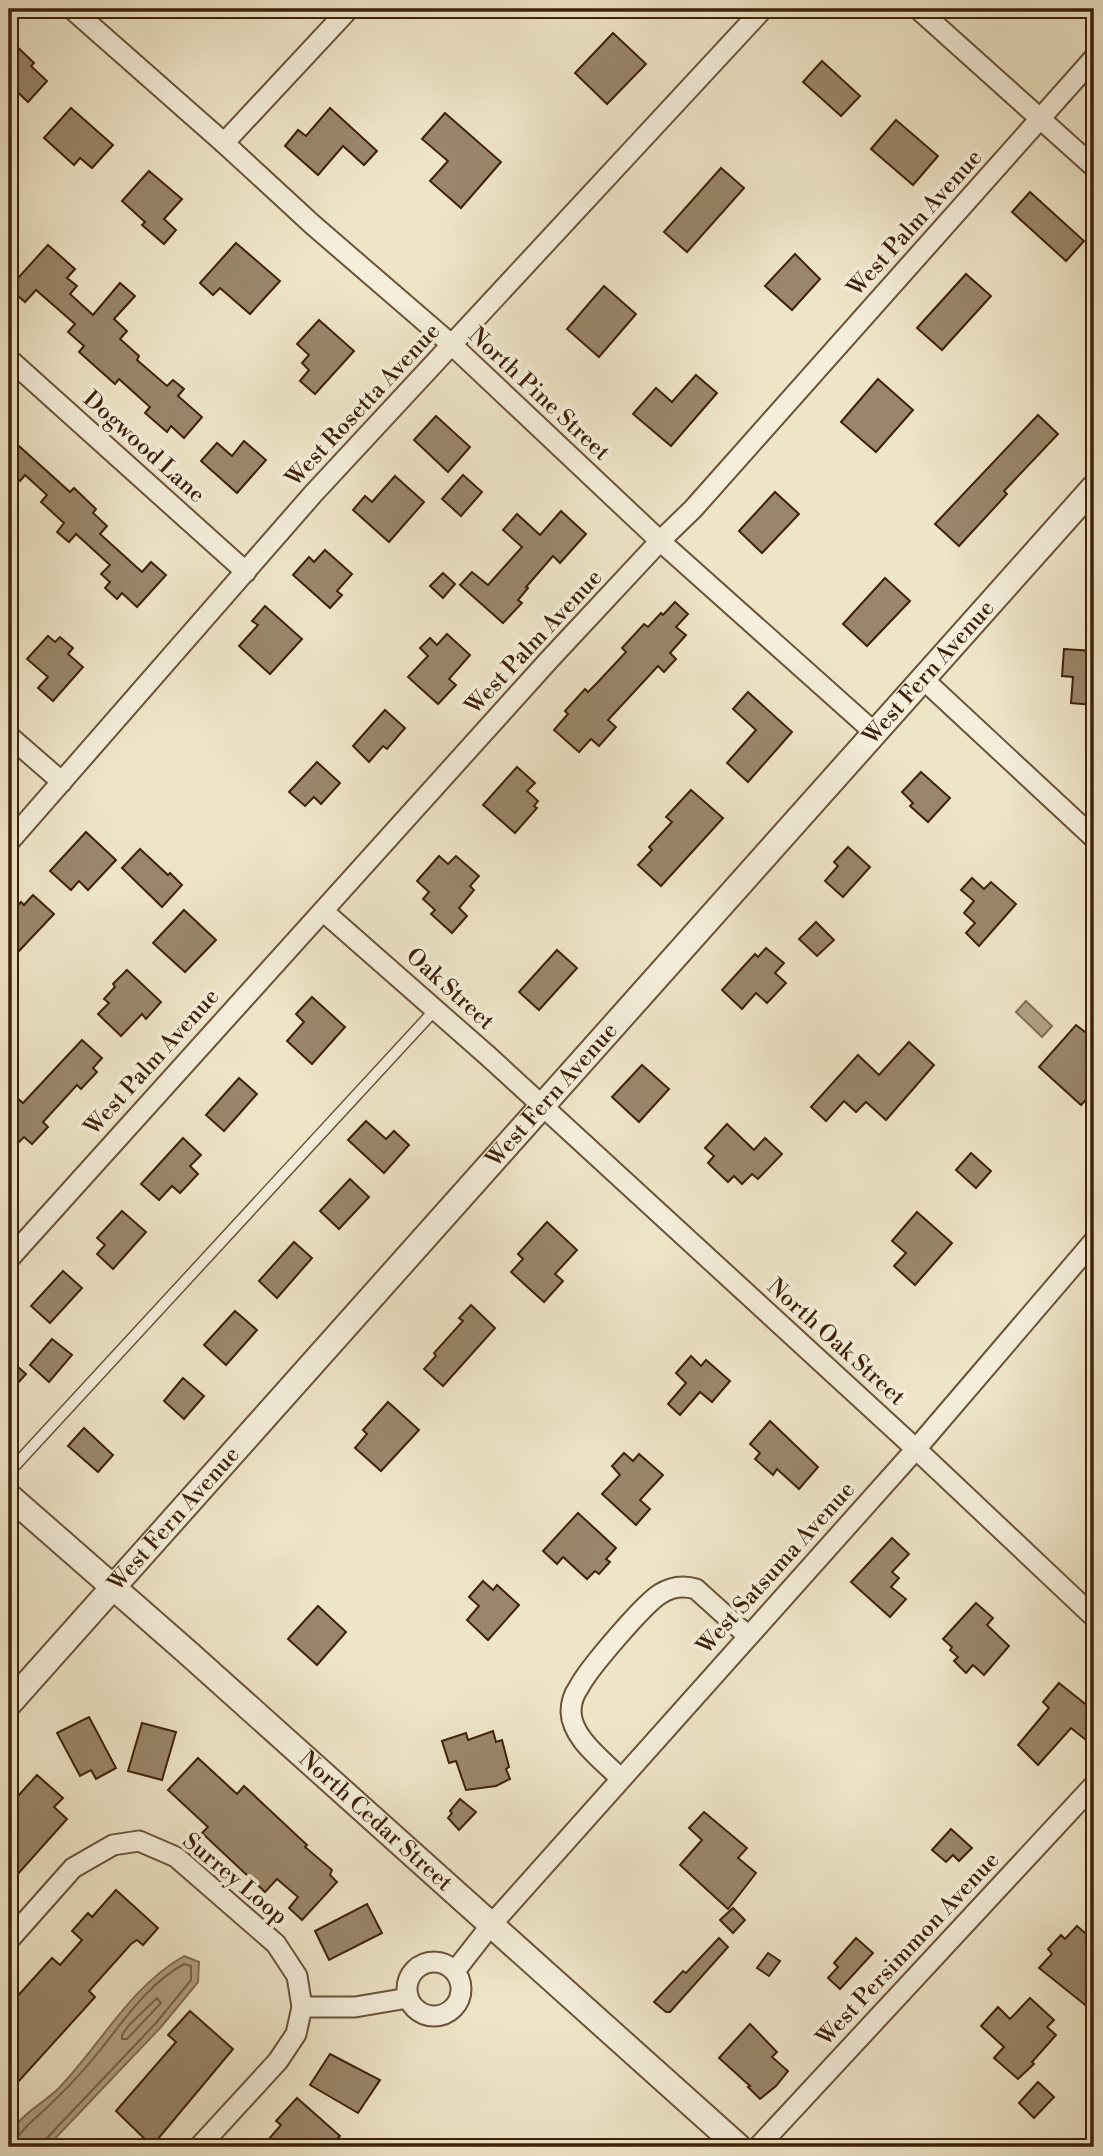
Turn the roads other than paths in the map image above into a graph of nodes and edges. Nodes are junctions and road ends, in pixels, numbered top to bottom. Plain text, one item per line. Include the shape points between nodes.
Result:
1 (72, 9) edge
2 (349, 9) edge
3 (763, 9) edge
4 (918, 9) edge
5 (1094, 58) edge
6 (1040, 119) junction
7 (225, 143) junction
8 (1094, 167) edge
9 (452, 345) junction
10 (9, 359) edge
11 (1094, 487) edge
12 (660, 541) junction
13 (246, 572) junction
14 (923, 679) junction
15 (874, 733) junction
16 (9, 736) edge
17 (62, 782) junction
18 (1094, 838) edge
19 (9, 842) edge
20 (323, 911) junction
21 (434, 1011) junction
22 (542, 1107) junction
23 (1094, 1241) edge
24 (9, 1259) edge
25 (916, 1449) junction
26 (9, 1472) edge
27 (9, 1496) edge
28 (113, 1587) junction
29 (1094, 1617) edge
30 (748, 1636) junction
31 (9, 1704) edge
32 (621, 1779) junction
33 (1094, 1785) edge
34 (491, 1925) junction
35 (9, 1940) edge
36 (456, 1971) junction
37 (408, 1998) junction
38 (302, 2007) junction
39 (200, 2147) edge
40 (739, 2147) edge
41 (758, 2147) edge

1 - 7 street, North Pine Street
2 - 7 street
3 - 9 street, West Rosetta Avenue
4 - 6 street
5 - 6 street, West Palm Avenue
6 - 8 street
6 - 12 street, West Palm Avenue
7 - 9 street, North Pine Street
9 - 12 street, North Pine Street
9 - 13 street, West Rosetta Avenue
10 - 13 street, Dogwood Lane
11 - 14 street, West Fern Avenue
12 - 15 street, North Pine Street
12 - 20 street, West Palm Avenue
13 - 17 street, West Rosetta Avenue
14 - 15 street, West Fern Avenue
14 - 18 street
15 - 22 street, West Fern Avenue
16 - 17 street
17 - 19 street, West Rosetta Avenue
20 - 21 street, Oak Street
20 - 24 street, West Palm Avenue
21 - 22 street, Oak Street
21 - 26 lane
22 - 25 street, North Oak Street
22 - 28 street, West Fern Avenue
23 - 25 street, West Satsuma Avenue
25 - 29 street, North Oak Street
25 - 30 street, West Satsuma Avenue
27 - 28 street, North Cedar Street
28 - 31 street, West Fern Avenue
28 - 34 street, North Cedar Street
30 - 32 street, West Satsuma Avenue
30 - 32 street via 696,1589 686,1586 661,1594 587,1673 573,1699 574,1728
32 - 34 street, West Satsuma Avenue
33 - 41 street, West Persimmon Avenue
34 - 36 street
34 - 40 street, North Cedar Street
35 - 38 street, Surrey Loop via 73,1868 113,1845 139,1842 176,1857 276,1944 297,1976
36 - 37 street via 435,1961 420,1965 407,1982
36 - 37 street via 462,1991 447,2014 428,2016 412,2007
37 - 38 street via 355,2007
38 - 39 street, Surrey Loop via 296,2034 278,2061

